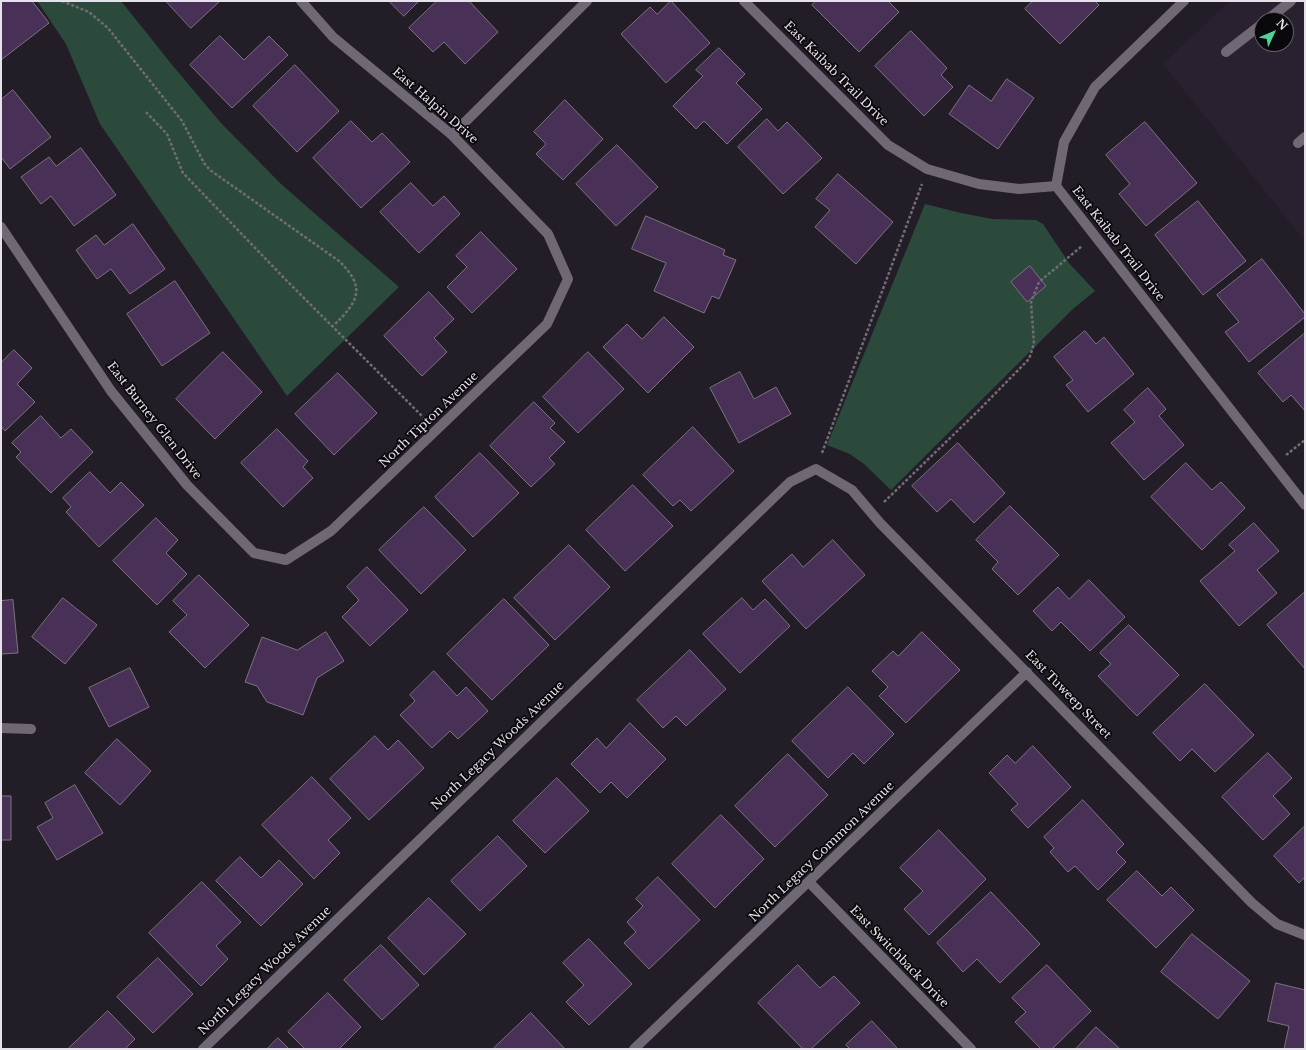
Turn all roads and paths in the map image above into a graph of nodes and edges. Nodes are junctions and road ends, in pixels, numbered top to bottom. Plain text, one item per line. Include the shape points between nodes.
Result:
1 (62, 1) edge
2 (301, 1) edge
3 (587, 1) edge
4 (744, 1) edge
5 (1291, 1) edge
6 (1182, 2) edge
7 (1277, 12) edge
8 (1254, 30) edge
9 (1226, 52) dead end
10 (146, 112) dead end
11 (452, 136) junction
12 (927, 169) junction
13 (1056, 186) junction
14 (1, 227) edge
15 (1095, 236) junction
16 (568, 279) joint
17 (333, 326) junction
18 (437, 430) junction
19 (1305, 440) edge
20 (1284, 456) dead end
21 (820, 457) dead end
22 (816, 469) joint
23 (1305, 505) edge
24 (871, 512) junction
25 (286, 560) joint
26 (1027, 672) junction
27 (1, 728) edge
28 (31, 729) dead end
29 (809, 882) junction
30 (1305, 935) edge
31 (203, 1049) edge
32 (634, 1049) edge
33 (971, 1049) edge

1 - 17 path via 89,12 108,28 182,122 210,170 347,269 356,284 354,298 348,311
2 - 11 street, East Halpin Drive via 334,37
3 - 11 street
4 - 12 street, East Kaibab Trail Drive via 888,145
5 - 7 street
6 - 13 street via 1095,87 1064,142
8 - 9 street
10 - 17 path via 167,134 183,173
11 - 16 street, East Halpin Drive via 548,234
12 - 13 street, East Kaibab Trail Drive via 979,184 1019,189
12 - 21 path
13 - 15 street, East Kaibab Trail Drive
14 - 25 street, East Burney Glen Drive via 111,391 187,485 254,553
15 - 23 street, East Kaibab Trail Drive
15 - 24 path via 1039,282 1031,302 1034,344 1029,359 960,429
16 - 18 street, North Tipton Avenue via 548,324
17 - 18 path
18 - 25 street, North Tipton Avenue via 331,531
19 - 20 path
22 - 24 street, East Tuweep Street via 852,490
22 - 31 street, North Legacy Woods Avenue via 790,482
24 - 26 street, East Tuweep Street
26 - 29 street, North Legacy Common Avenue
26 - 30 street, East Tuweep Street via 1252,903 1278,924
27 - 28 street
29 - 32 street, North Legacy Common Avenue
29 - 33 street, East Switchback Drive

